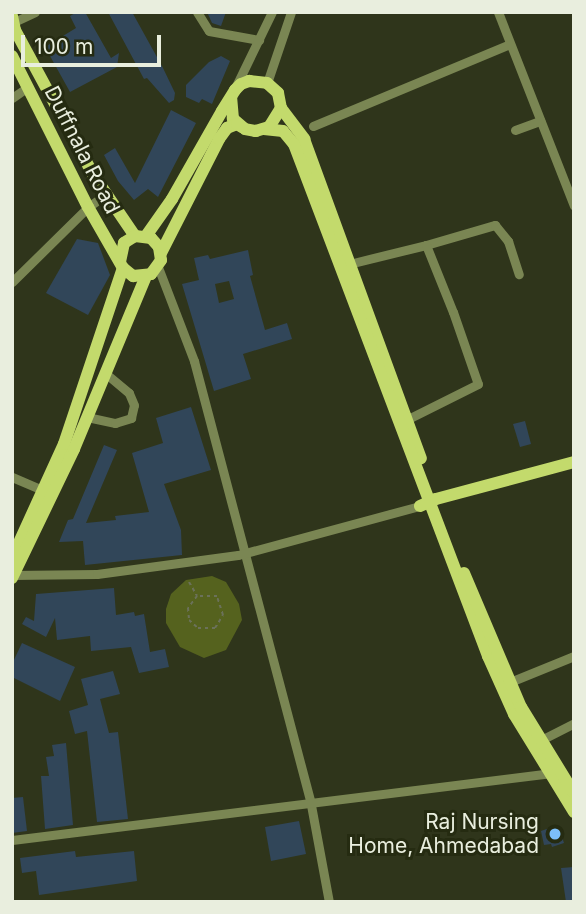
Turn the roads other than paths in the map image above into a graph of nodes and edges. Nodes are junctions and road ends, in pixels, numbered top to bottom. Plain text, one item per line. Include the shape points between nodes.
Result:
1 (35, 12) edge
2 (197, 12) edge
3 (290, 12) edge
4 (498, 12) edge
5 (271, 15) edge
6 (13, 19) edge
7 (260, 40) junction
8 (510, 44) junction
9 (12, 56) edge
10 (267, 83) junction
11 (27, 87) junction
12 (233, 94) junction
13 (12, 98) edge
14 (281, 108) junction
15 (540, 121) junction
16 (313, 126) dead end
17 (245, 129) junction
18 (264, 129) junction
19 (515, 130) dead end
20 (106, 195) junction
21 (574, 206) edge
22 (88, 207) junction
23 (140, 236) junction
24 (426, 245) junction
25 (161, 253) junction
26 (349, 264) junction
27 (122, 265) junction
28 (158, 267) junction
29 (519, 274) dead end
30 (146, 276) junction
31 (13, 280) edge
32 (105, 373) junction
33 (87, 417) junction
34 (406, 420) junction
35 (574, 462) edge
36 (574, 469) edge
37 (12, 477) edge
38 (43, 491) junction
39 (431, 504) junction
40 (243, 553) junction
41 (12, 558) edge
42 (13, 576) edge
43 (574, 656) edge
44 (510, 682) junction
45 (574, 723) edge
46 (541, 740) junction
47 (552, 773) junction
48 (574, 793) edge
49 (311, 805) junction
50 (574, 812) edge
51 (12, 840) edge
52 (329, 902) edge

1 - 6 street
2 - 7 street via 209,31
3 - 5 street
3 - 10 street
4 - 8 street
5 - 7 street
6 - 20 main road
7 - 12 street
8 - 15 street
8 - 16 street
9 - 11 main road, Duffnala Road
10 - 12 main road via 248,80
10 - 14 main road via 278,93
11 - 13 street
11 - 22 main road, Duffnala Road
12 - 17 main road via 233,119
12 - 23 main road via 172,199
14 - 18 main road via 276,120
14 - 26 main road via 303,139
15 - 19 street
15 - 21 street
17 - 18 main road
17 - 25 main road via 237,124 219,139
18 - 39 main road via 283,131 294,144
20 - 22 street
20 - 23 main road
22 - 27 main road, Duffnala Road
22 - 31 street
23 - 25 main road via 156,242
23 - 27 main road via 121,248
24 - 26 street
24 - 29 street via 495,225 508,241
24 - 34 street via 478,384
25 - 28 main road
26 - 34 main road
27 - 30 main road via 134,276
27 - 38 main road via 64,444
28 - 30 main road
28 - 40 street via 194,361
30 - 32 main road
32 - 33 main road
32 - 33 street via 129,393 134,405 131,418 115,423
33 - 42 main road
34 - 39 main road
35 - 39 main road
36 - 39 main road
37 - 38 street
38 - 41 main road
39 - 40 street
39 - 44 main road
39 - 47 main road via 514,714
40 - 42 street via 97,574
40 - 49 street
43 - 44 street
44 - 46 main road
45 - 46 street
46 - 48 main road
47 - 49 street
47 - 50 main road
49 - 51 street
49 - 52 street

